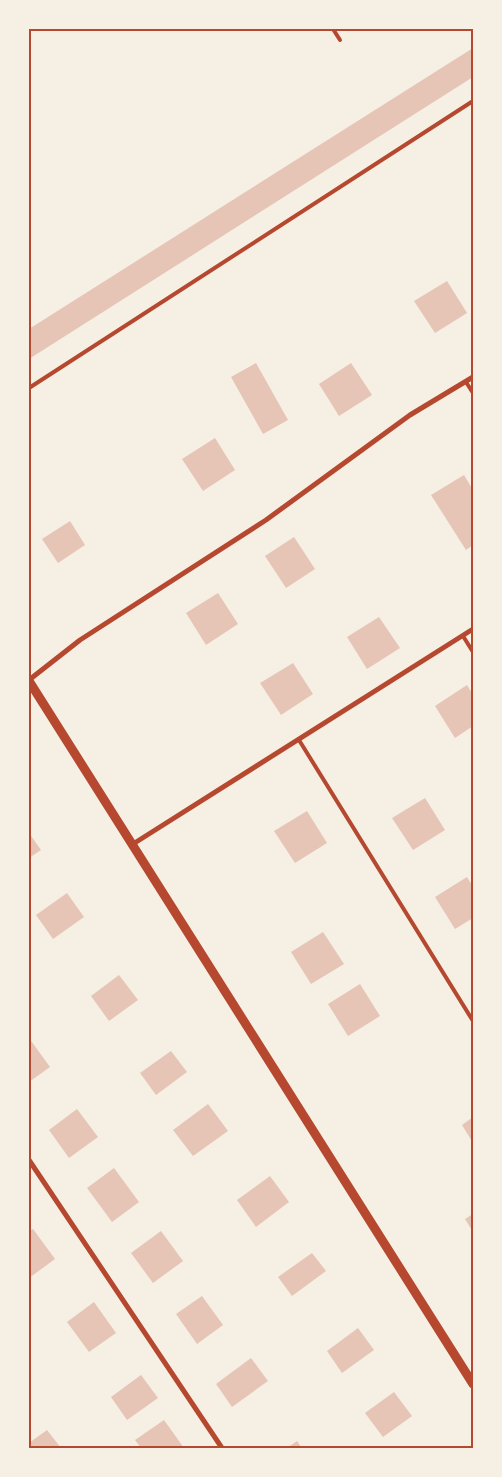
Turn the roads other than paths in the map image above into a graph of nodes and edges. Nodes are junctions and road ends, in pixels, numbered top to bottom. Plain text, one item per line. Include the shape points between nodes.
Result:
1 (333, 29) edge
2 (340, 40) dead end
3 (473, 102) edge
4 (473, 377) edge
5 (466, 382) junction
6 (29, 388) edge
7 (473, 393) edge
8 (473, 629) edge
9 (463, 636) junction
10 (473, 652) edge
11 (29, 681) edge
12 (299, 740) junction
13 (133, 844) junction
14 (473, 1021) edge
15 (29, 1160) edge
16 (473, 1384) edge
17 (222, 1448) edge

1 - 2 lane
3 - 6 lane
4 - 5 street
5 - 7 lane
5 - 11 street via 410,414 266,520 80,640
8 - 9 street
9 - 10 lane
9 - 12 street
11 - 13 street
12 - 13 street
12 - 14 lane
13 - 16 street
15 - 17 street

